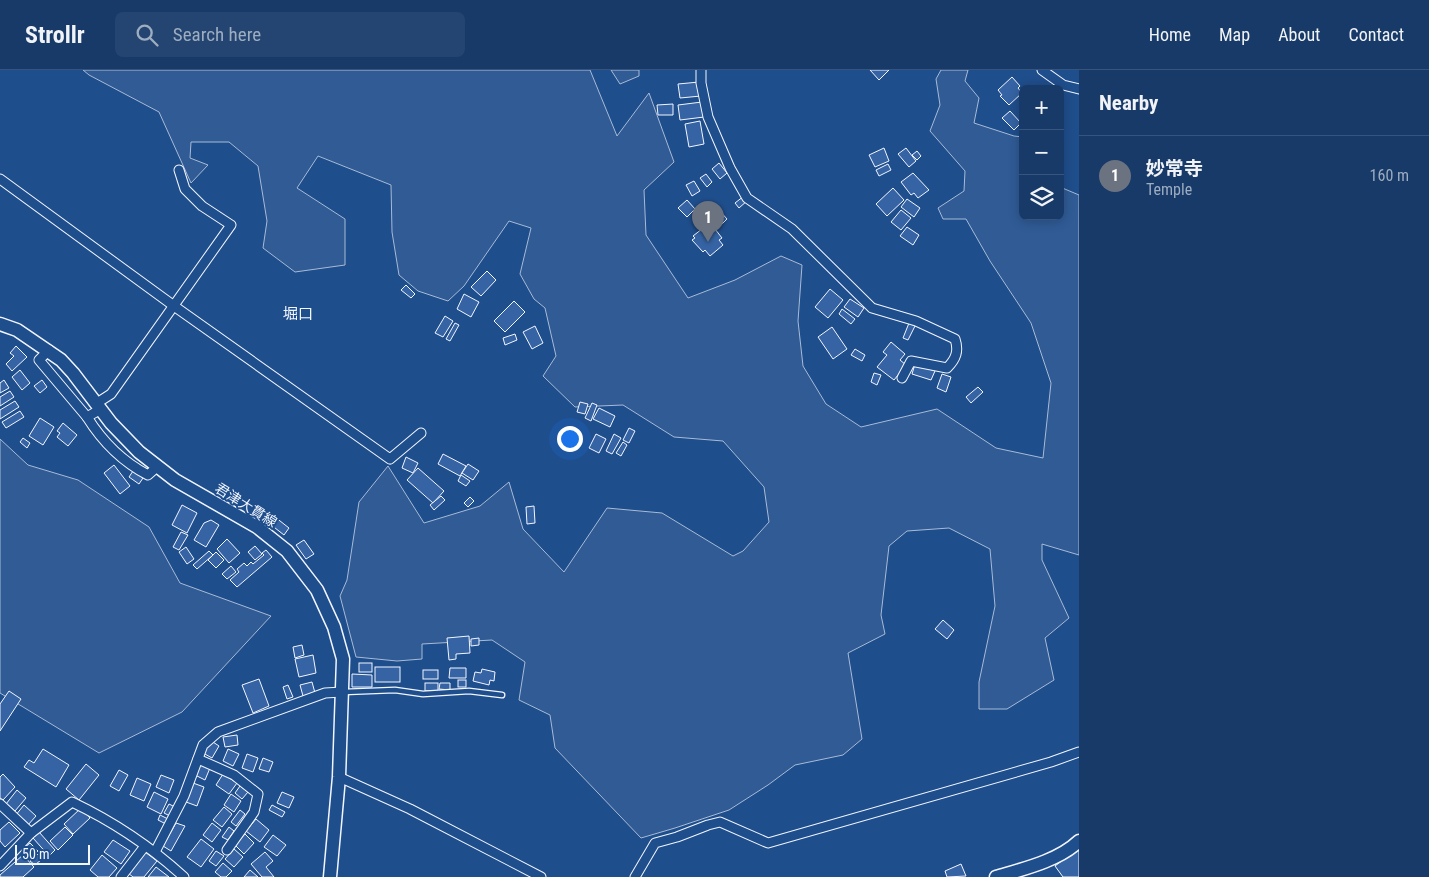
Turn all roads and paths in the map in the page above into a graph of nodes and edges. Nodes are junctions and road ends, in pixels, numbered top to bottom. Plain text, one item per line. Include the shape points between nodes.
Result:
1 (701, 70) edge
2 (1042, 70) edge
3 (1079, 89) edge
4 (179, 170) dead end
5 (0, 179) edge
6 (174, 306) junction
7 (0, 324) edge
8 (49, 350) junction
9 (902, 378) dead end
10 (99, 406) junction
11 (87, 417) junction
12 (421, 433) dead end
13 (157, 467) junction
14 (342, 692) junction
15 (502, 695) dead end
16 (1079, 752) edge
17 (198, 759) junction
18 (339, 777) junction
19 (0, 804) edge
20 (30, 834) junction
21 (1079, 841) edge
22 (145, 846) junction
23 (227, 850) dead end
24 (155, 852) junction
25 (0, 866) edge
26 (123, 876) edge
27 (184, 877) edge
28 (330, 877) edge
29 (541, 877) edge
30 (635, 877) edge
31 (996, 877) edge

1 - 9 street via 708,117 747,198 792,229 872,308 916,321 955,339 957,351 947,368 910,361
2 - 3 street via 1063,85
4 - 6 street via 185,189 202,206 231,225
5 - 6 street
6 - 10 street
6 - 12 street via 390,459
7 - 8 main road, 君津大貫線 via 17,330
8 - 10 main road, 君津大貫線 via 73,373
8 - 11 street via 39,360
10 - 11 street
10 - 13 main road, 君津大貫線 via 127,441
11 - 13 street via 104,440 132,466 148,475
13 - 14 main road, 君津大貫線 via 257,527 287,551 303,570 326,608 336,634 343,659
14 - 15 lane via 395,690 423,694 470,691
14 - 17 street via 325,693 218,732 203,745
14 - 18 main road, 君津大貫線
16 - 30 street via 768,843 720,822 708,825 655,842
17 - 23 street via 234,775 258,794 254,812
17 - 24 street via 184,796
18 - 28 main road, 君津大貫線
18 - 29 street via 410,809
19 - 20 street
20 - 22 street via 72,802 98,814
20 - 25 street
21 - 31 main road via 1059,854
22 - 24 street
22 - 26 street
24 - 27 street

